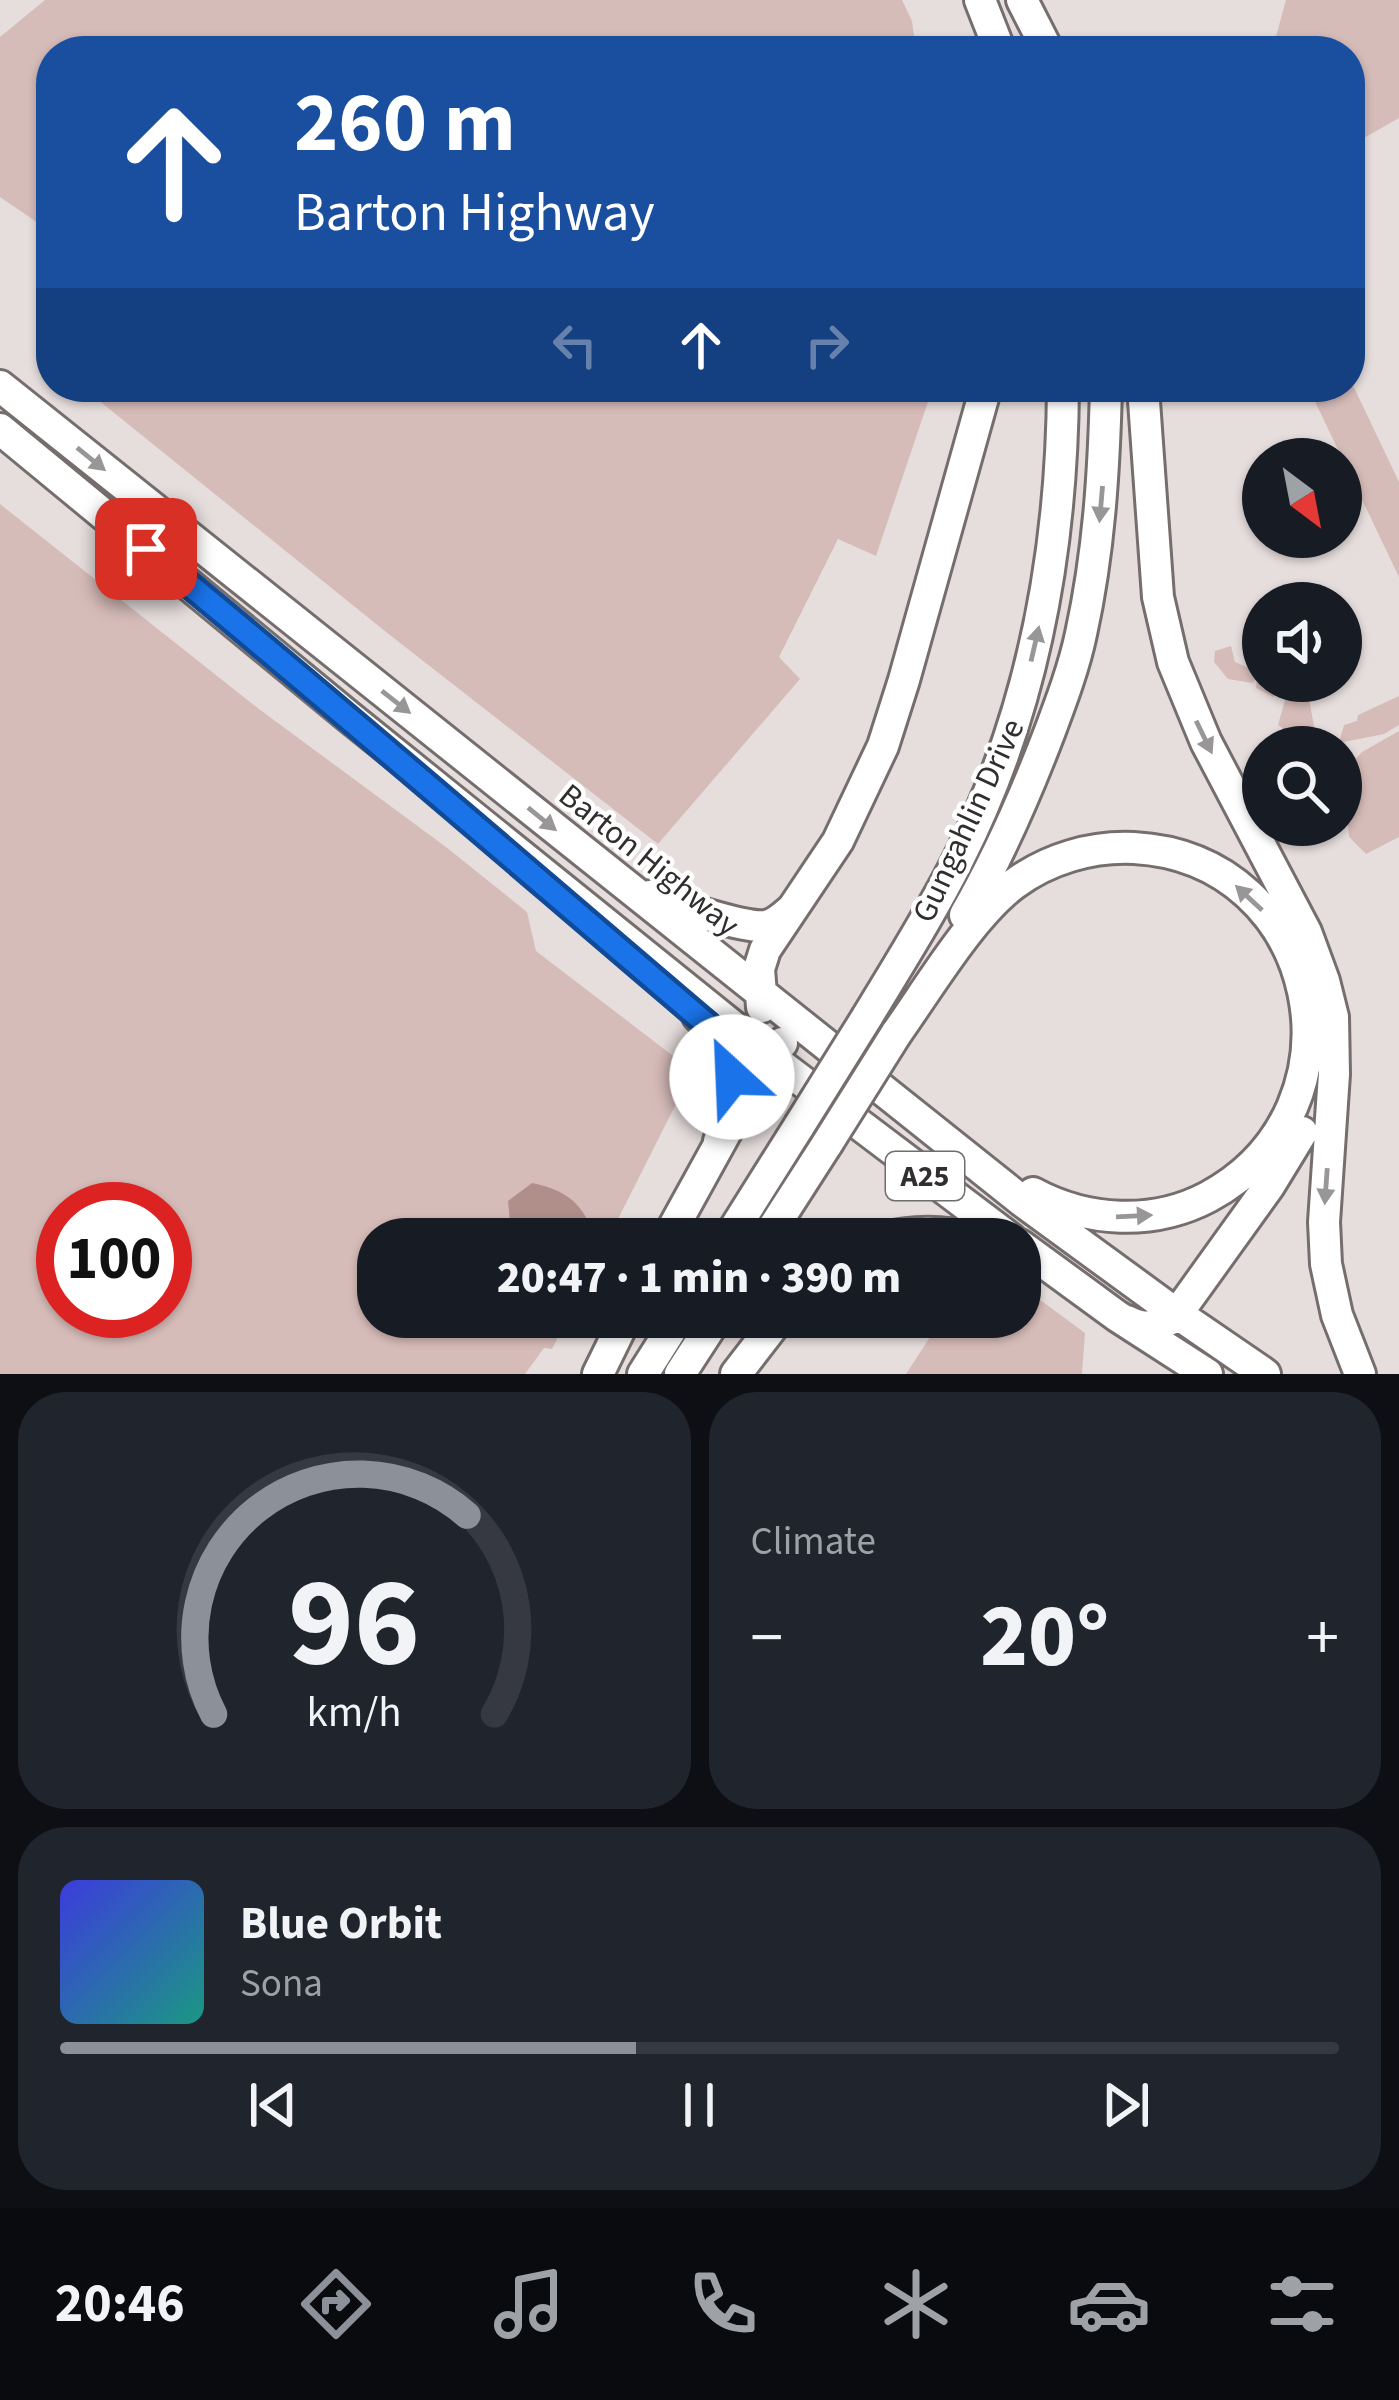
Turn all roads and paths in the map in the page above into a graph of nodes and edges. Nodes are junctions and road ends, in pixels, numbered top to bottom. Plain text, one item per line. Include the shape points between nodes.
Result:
1 (978, 0) edge
2 (1020, 0) edge
3 (991, 36) edge
4 (1032, 36) edge
5 (1040, 36) edge
6 (0, 386) edge
7 (982, 402) edge
8 (1063, 402) edge
9 (1105, 402) edge
10 (1144, 402) edge
11 (0, 429) edge
12 (347, 716) junction
13 (628, 887) junction
14 (796, 904) junction
15 (1326, 986) junction
16 (760, 994) junction
17 (896, 1034) junction
18 (822, 1043) junction
19 (774, 1050) junction
20 (884, 1093) junction
21 (719, 1141) junction
22 (678, 1218) edge
23 (741, 1218) edge
24 (779, 1218) edge
25 (983, 1218) edge
26 (1041, 1260) edge
27 (1041, 1270) edge
28 (1081, 1289) junction
29 (1177, 1314) junction
30 (1127, 1321) junction
31 (616, 1338) edge
32 (666, 1338) edge
33 (703, 1338) edge
34 (764, 1338) edge
35 (598, 1374) edge
36 (643, 1374) edge
37 (680, 1374) edge
38 (736, 1374) edge
39 (1207, 1374) edge
40 (1265, 1374) edge
41 (1360, 1374) edge

1 - 3 highway
2 - 4 highway
2 - 5 highway
6 -> 13 highway, Barton Highway / A25
7 - 14 highway via 883,746 838,842
23 -> 8 highway, Gungahlin Drive, bridge via 961,854 1007,743 1052,558
9 -> 17 highway, Gungahlin Drive via 1093,572 1061,702 991,869
10 -> 15 highway via 1158,597 1173,662
11 - 12 highway
12 - 19 highway
12 - 21 highway via 714,1031 733,1085
13 - 14 highway via 759,926
13 - 16 highway, Barton Highway / A25
14 - 16 highway via 765,950
15 - 29 highway via 1324,1068 1310,1116
15 -> 41 highway via 1335,1046 1326,1264
16 - 18 highway, Barton Highway / A25
16 - 19 highway
20 -> 17 highway via 931,1116 1047,1200 1098,1215 1152,1215 1206,1198 1268,1148 1296,1100 1309,1033 1297,968 1258,905 1192,861 1124,848 1062,858 1002,893
17 - 24 highway, Gungahlin Drive, bridge
18 - 19 highway via 797,1038
18 - 20 highway, Barton Highway / A25
19 - 21 highway
19 - 25 highway, A25
20 - 29 highway, Barton Highway / A25
21 - 22 highway
26 - 28 highway
27 - 28 highway
28 - 30 highway
29 - 30 highway via 1148,1328
29 - 40 highway, Barton Highway / A25
30 - 39 highway
31 - 35 highway
32 - 36 highway
33 - 37 highway
34 - 38 highway

